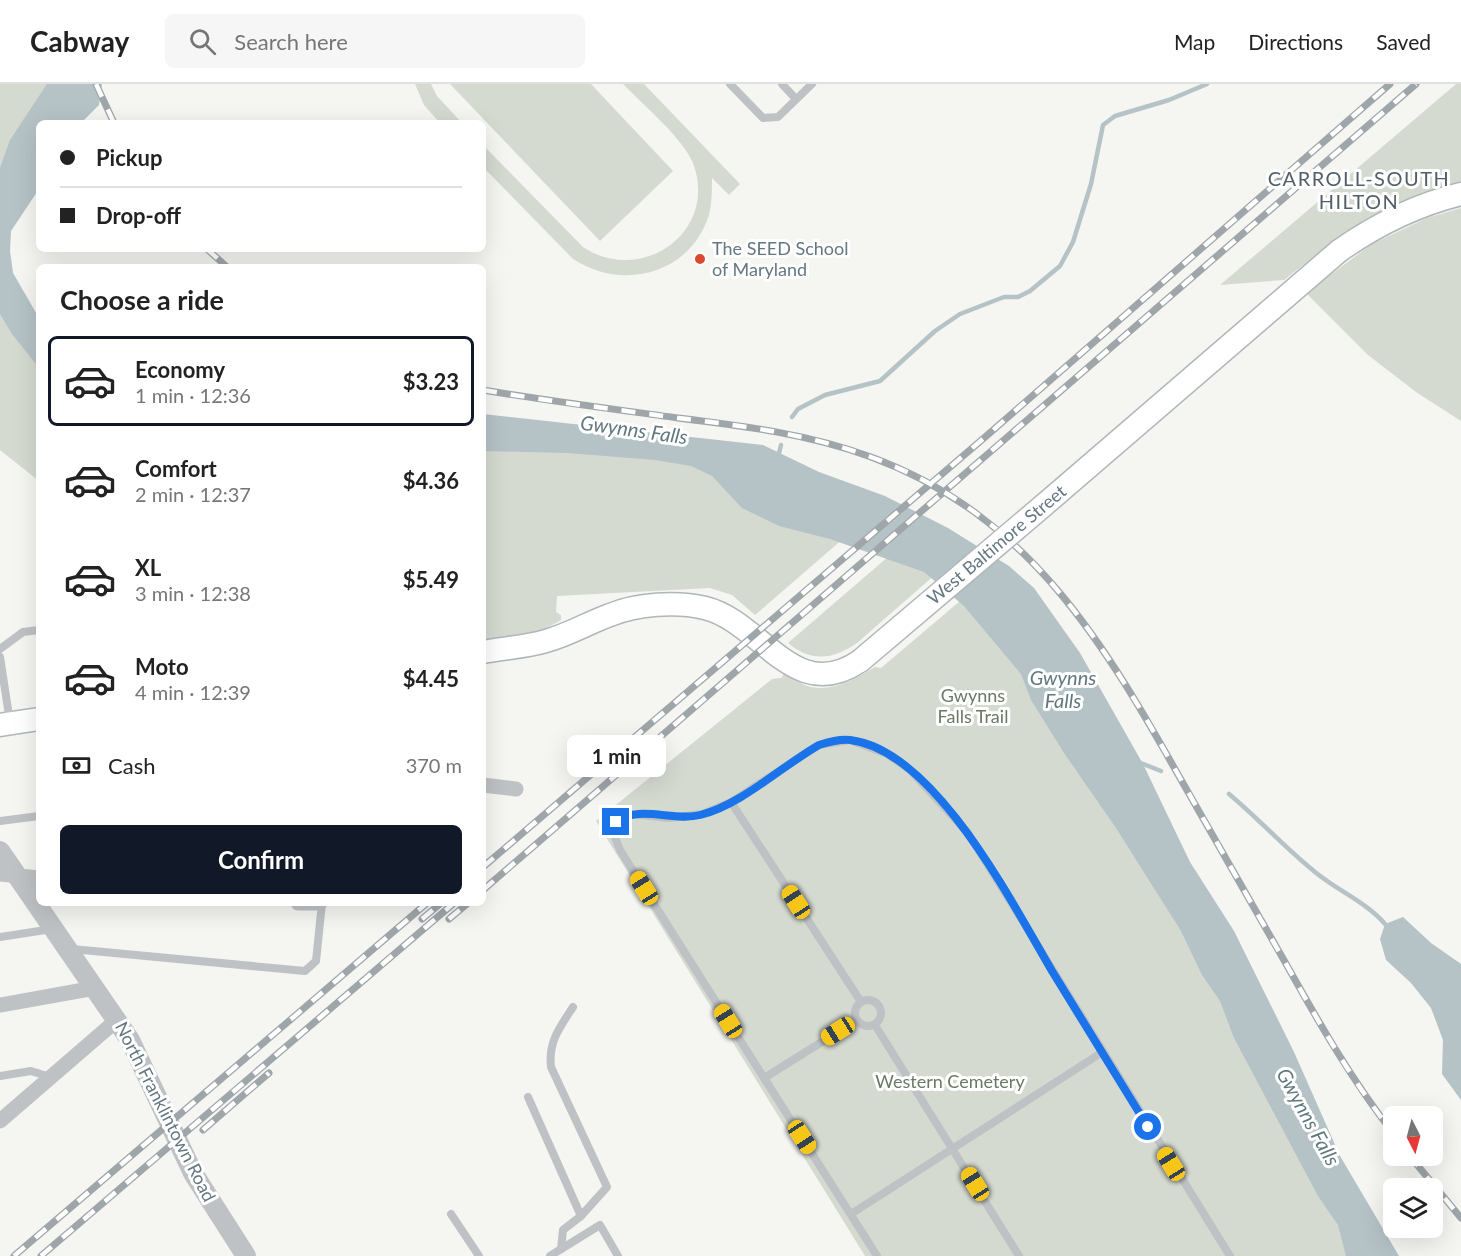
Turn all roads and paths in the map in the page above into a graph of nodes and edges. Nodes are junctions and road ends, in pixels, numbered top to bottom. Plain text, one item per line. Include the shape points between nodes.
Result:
1 (730, 84) edge
2 (782, 84) edge
3 (812, 84) edge
4 (796, 99) junction
5 (1461, 194) edge
6 (36, 630) edge
7 (0, 649) edge
8 (486, 652) edge
9 (0, 657) edge
10 (36, 719) edge
11 (5, 724) edge
12 (486, 786) edge
13 (516, 789) dead end
14 (731, 802) junction
15 (36, 816) edge
16 (0, 821) edge
17 (0, 851) edge
18 (9, 875) edge
19 (36, 878) edge
20 (321, 906) edge
21 (54, 928) junction
22 (0, 937) edge
23 (68, 949) junction
24 (95, 988) junction
25 (861, 1002) junction
26 (0, 1005) edge
27 (573, 1007) dead end
28 (118, 1019) junction
29 (857, 1020) junction
30 (875, 1025) junction
31 (1101, 1053) junction
32 (0, 1076) edge
33 (51, 1077) junction
34 (764, 1078) junction
35 (528, 1097) dead end
36 (0, 1121) edge
37 (952, 1149) junction
38 (450, 1214) dead end
39 (851, 1214) junction
40 (581, 1216) junction
41 (561, 1249) junction
42 (246, 1256) edge
43 (479, 1256) edge
44 (550, 1256) edge
45 (618, 1256) edge
46 (878, 1256) edge
47 (1019, 1256) edge
48 (1230, 1256) edge

1 - 4 lane via 762,118 778,117
2 - 4 lane
3 - 4 lane
5 - 8 main road, West Baltimore Street, bridge via 1389,220 1339,251 860,662 835,673 804,672 720,612 681,605 637,608 612,614 545,642
6 - 7 lane via 23,632
9 - 11 lane
10 - 11 main road
12 - 13 street
14 - 25 lane
14 - 31 lane via 819,745 850,740 887,754 909,770 968,833
14 - 34 lane via 687,818 631,814 616,822 612,830 620,850
15 - 16 lane
17 - 18 street, North Franklintown Road
18 - 19 street
18 - 21 street, North Franklintown Road
20 - 23 lane via 316,961 305,971
21 - 22 lane
21 - 23 street, North Franklintown Road
23 - 24 street, North Franklintown Road
24 - 26 street
24 - 28 street, North Franklintown Road
25 - 29 lane
25 - 30 lane via 868,1000 880,1006 880,1020
27 - 40 lane via 555,1036 551,1067 606,1187
28 - 33 street
28 - 42 street, North Franklintown Road via 193,1173
29 - 30 lane
29 - 34 lane
30 - 37 lane
31 - 37 lane
31 - 48 lane
32 - 33 lane via 31,1071
33 - 36 street
34 - 39 lane
35 - 40 lane
37 - 39 lane
37 - 47 lane
38 - 43 lane
39 - 46 lane
40 - 41 lane via 563,1230
41 - 44 lane
41 - 45 lane via 600,1225

